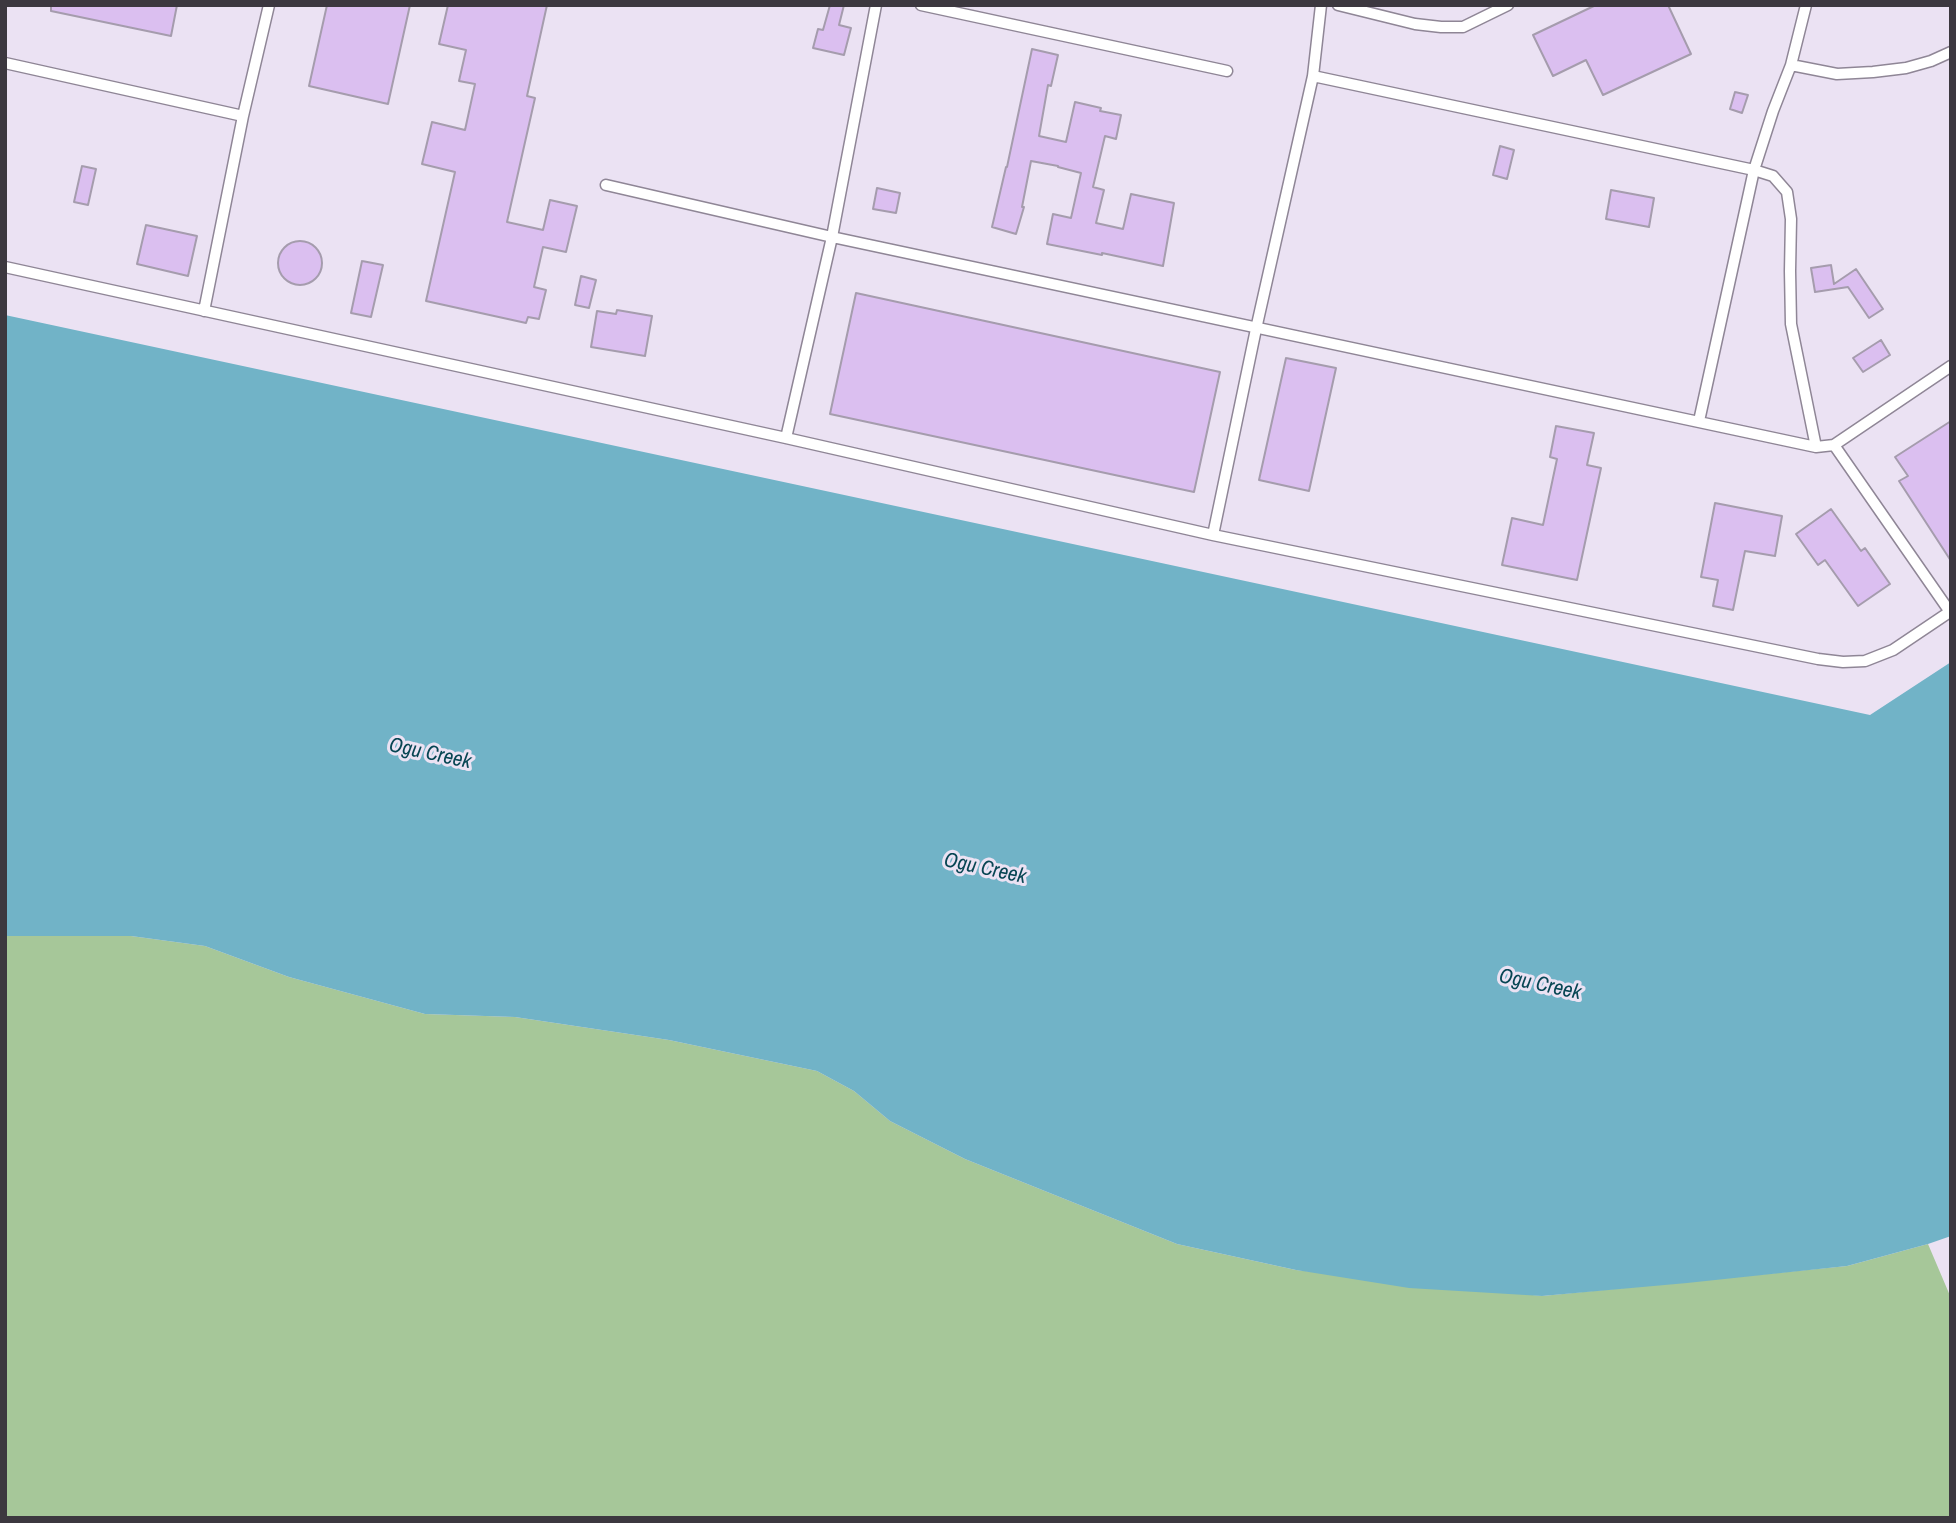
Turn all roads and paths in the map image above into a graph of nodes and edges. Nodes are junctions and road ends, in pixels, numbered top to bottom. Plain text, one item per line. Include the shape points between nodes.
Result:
1 (269, 5) edge
2 (876, 5) edge
3 (921, 5) edge
4 (1321, 5) edge
5 (1338, 5) edge
6 (1508, 5) edge
7 (1806, 5) edge
8 (1951, 52) edge
9 (5, 63) edge
10 (1791, 65) junction
11 (1227, 71) dead end
12 (1313, 76) junction
13 (243, 116) junction
14 (1754, 170) junction
15 (606, 185) dead end
16 (832, 237) junction
17 (5, 267) edge
18 (204, 311) junction
19 (1256, 329) junction
20 (1951, 366) edge
21 (1699, 421) junction
22 (786, 438) junction
23 (1834, 444) junction
24 (1816, 447) junction
25 (1213, 535) junction
26 (1950, 611) edge

1 - 13 lane
2 - 16 lane
3 - 11 lane
4 - 12 lane
5 - 6 lane via 1441,27 1462,27
7 - 10 lane
8 - 10 lane via 1906,68 1873,72 1837,74
9 - 13 lane
10 - 14 lane
12 - 14 lane
12 - 19 lane
13 - 18 lane
14 - 21 lane
14 - 24 lane via 1773,176 1787,192 1791,324
15 - 16 lane
16 - 19 lane
16 - 22 lane
17 - 18 lane
18 - 22 lane
19 - 21 lane
19 - 25 lane
20 - 23 lane
21 - 24 lane
22 - 25 lane
23 - 24 lane
23 - 26 lane
25 - 26 lane via 1843,662 1865,661 1893,650

